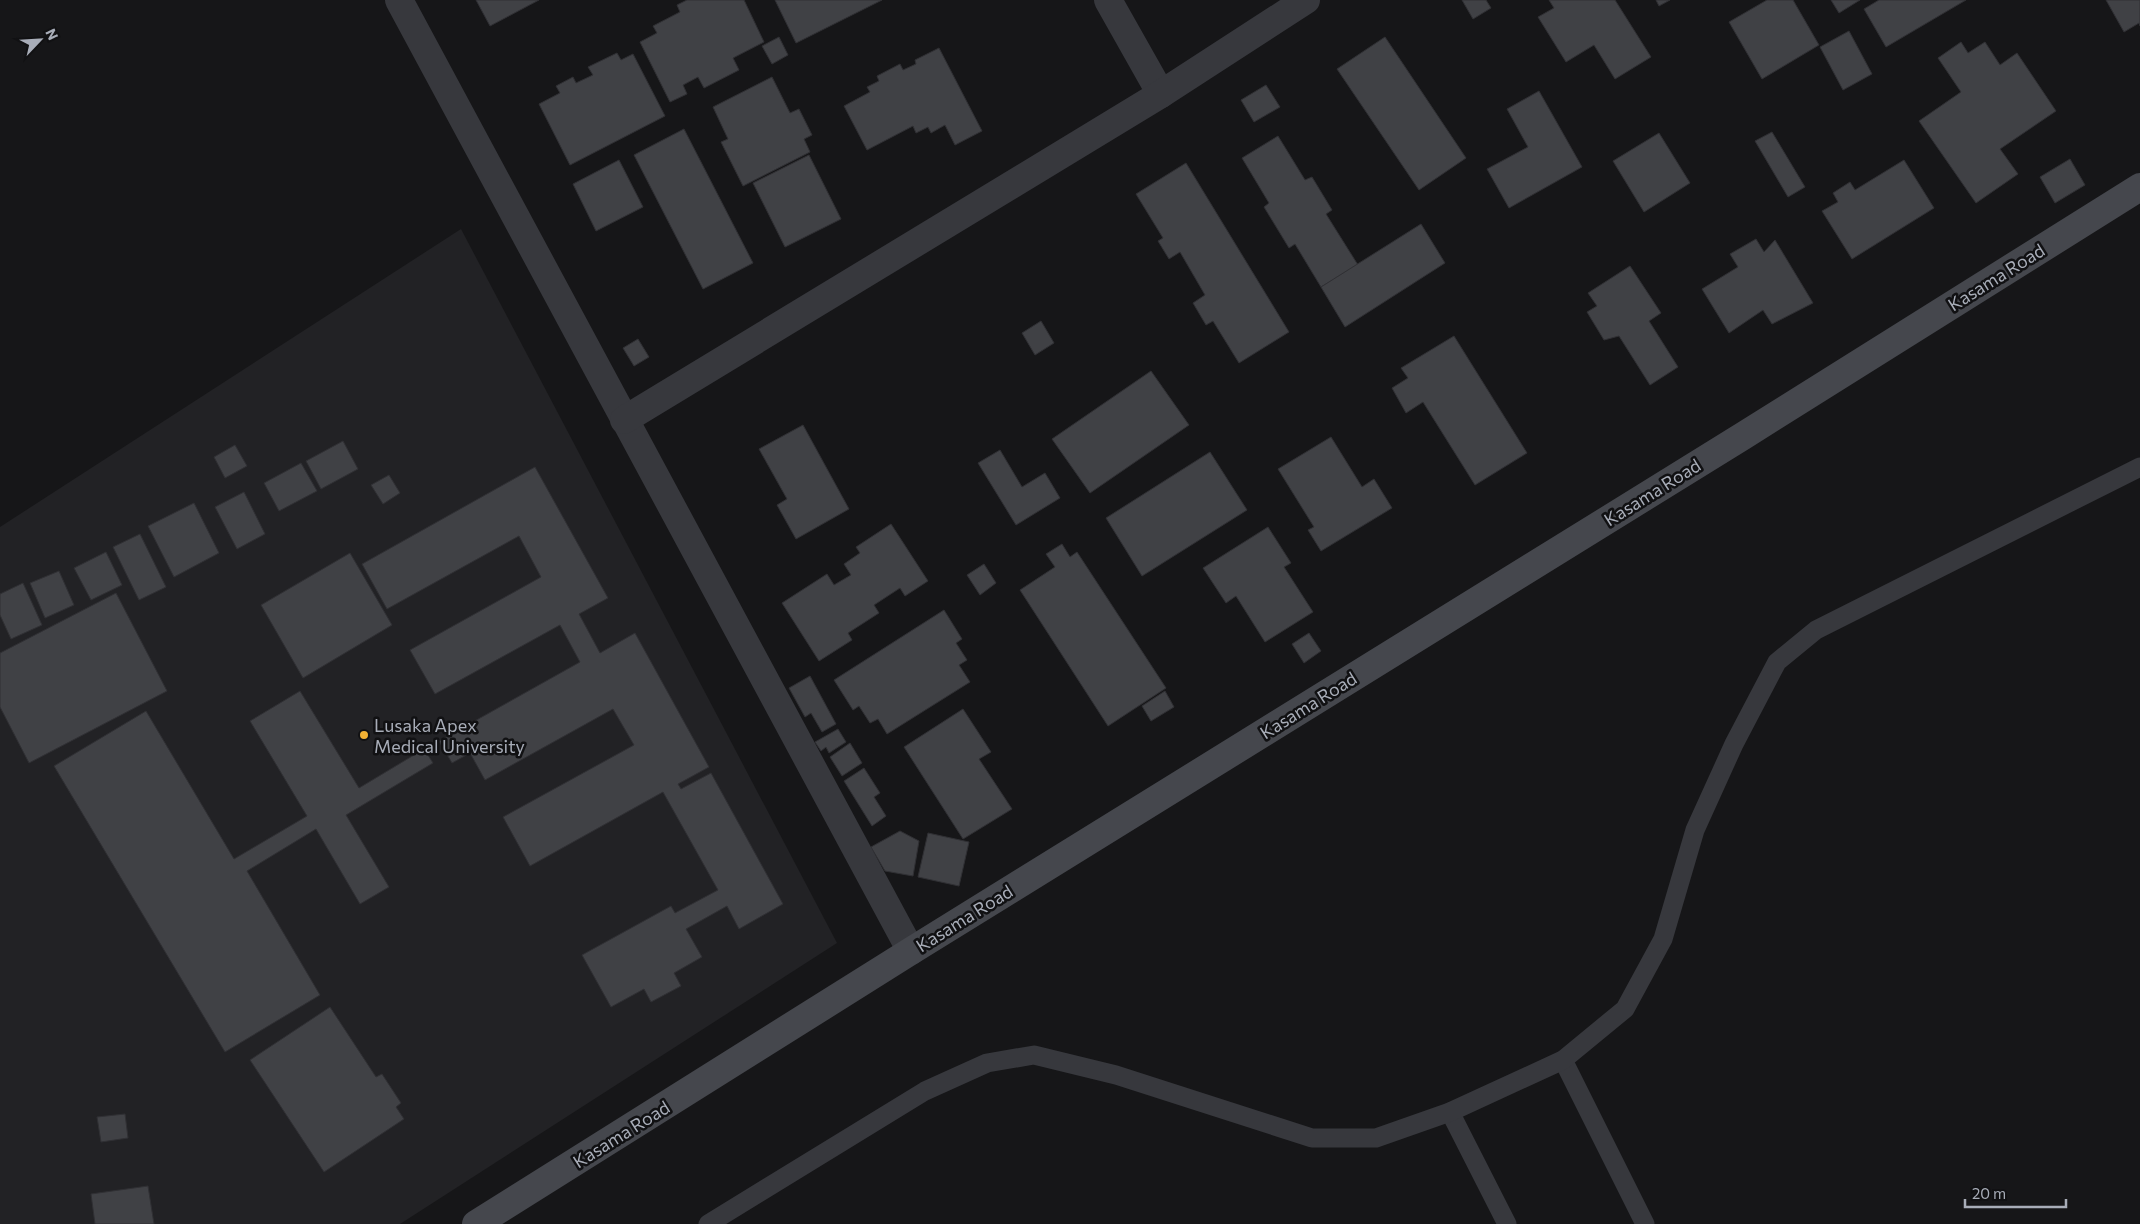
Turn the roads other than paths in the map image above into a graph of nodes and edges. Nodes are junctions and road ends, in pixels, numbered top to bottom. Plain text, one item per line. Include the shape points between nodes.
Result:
1 (399, 0) edge
2 (1108, 0) edge
3 (1306, 0) edge
4 (1161, 94) junction
5 (2140, 187) edge
6 (624, 420) junction
7 (2140, 467) edge
8 (911, 951) junction
9 (1563, 1060) junction
10 (1450, 1112) junction
11 (476, 1224) edge
12 (708, 1224) edge
13 (1507, 1224) edge
14 (1645, 1224) edge

1 - 6 street
2 - 4 street
3 - 4 street
4 - 6 street
5 - 8 street, Kasama Road
6 - 8 street
7 - 9 lane via 1816,630 1777,662 1734,744 1695,830 1663,939 1625,1009
8 - 11 street, Kasama Road
9 - 10 lane
9 - 14 lane
10 - 12 lane via 1376,1138 1312,1138 1116,1075 1034,1055 987,1063 925,1091
10 - 13 lane

